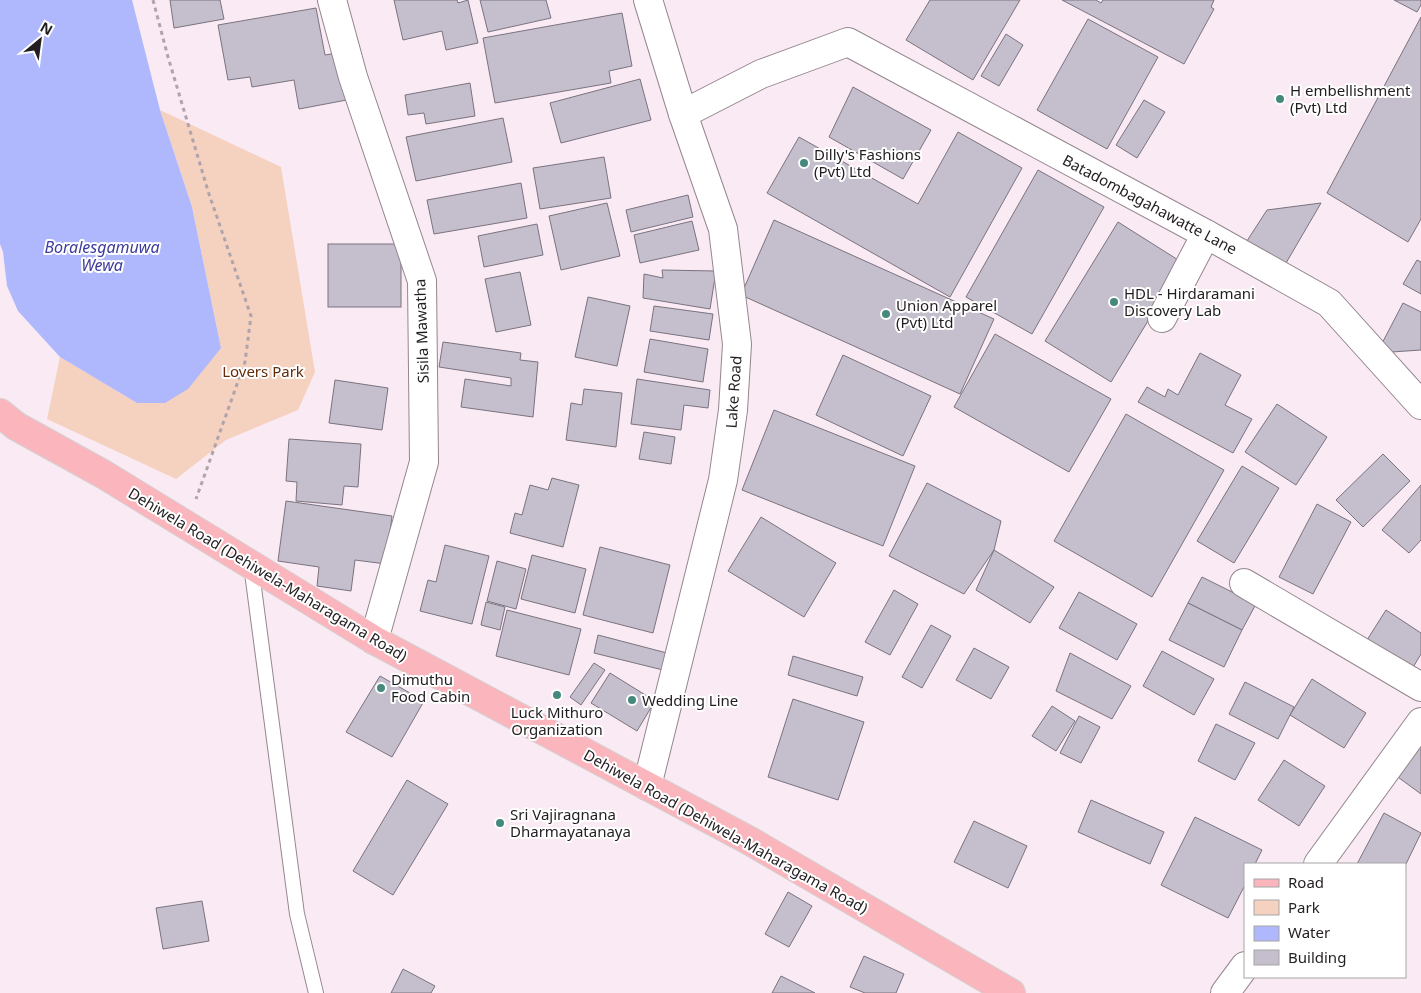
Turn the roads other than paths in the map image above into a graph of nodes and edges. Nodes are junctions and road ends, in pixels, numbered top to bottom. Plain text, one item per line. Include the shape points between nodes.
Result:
1 (332, 0) edge
2 (648, 0) edge
3 (683, 114) junction
4 (1206, 234) junction
5 (1162, 318) dead end
6 (1421, 405) edge
7 (0, 413) edge
8 (250, 564) junction
9 (1244, 583) dead end
10 (374, 640) junction
11 (1421, 686) edge
12 (1421, 722) edge
13 (647, 786) junction
14 (1319, 863) edge
15 (1244, 967) edge
16 (316, 993) edge
17 (1011, 993) edge
18 (1225, 993) edge

1 - 10 street, Sisila Mawatha via 353,76 422,281 424,462
2 - 3 street, Lake Road
3 - 4 street, Batadombagahawatte Lane via 761,74 848,42
3 - 13 street, Lake Road via 723,229 736,344 733,410 723,480
4 - 5 street
4 - 6 street, Batadombagahawatte Lane via 1329,303
7 - 8 main road, Dehiwela Road (Dehiwela-Maharagama Road) via 16,426 103,474
8 - 10 main road, Dehiwela Road (Dehiwela-Maharagama Road)
8 - 16 lane via 297,914
9 - 11 street
10 - 13 main road, Dehiwela Road (Dehiwela-Maharagama Road)
12 - 14 street
13 - 17 main road, Dehiwela Road (Dehiwela-Maharagama Road) via 750,841
15 - 18 street

